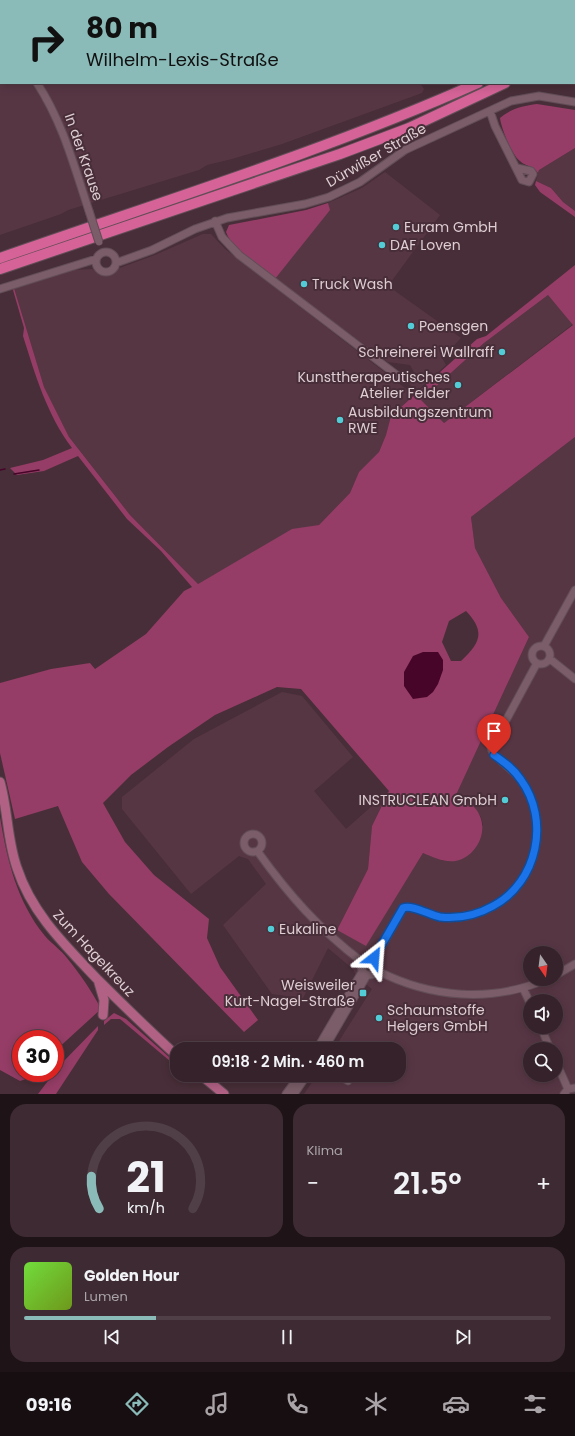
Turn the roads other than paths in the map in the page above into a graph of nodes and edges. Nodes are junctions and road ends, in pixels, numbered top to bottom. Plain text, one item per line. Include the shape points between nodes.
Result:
1 (38, 84) edge
2 (476, 84) edge
3 (503, 84) edge
4 (575, 102) edge
5 (490, 111) junction
6 (517, 168) dead end
7 (216, 221) junction
8 (100, 253) junction
9 (143, 253) junction
10 (114, 256) junction
11 (0, 258) edge
12 (116, 263) junction
13 (0, 269) edge
14 (0, 289) edge
15 (398, 376) dead end
16 (575, 590) edge
17 (575, 598) edge
18 (546, 647) junction
19 (550, 659) junction
20 (537, 664) junction
21 (575, 679) edge
22 (0, 782) edge
23 (258, 852) dead end
24 (374, 958) junction
25 (361, 962) junction
26 (575, 964) edge
27 (378, 971) junction
28 (563, 971) edge
29 (364, 974) junction
30 (98, 979) junction
31 (528, 986) edge
32 (523, 988) junction
33 (526, 994) edge
34 (104, 1015) dead end
35 (321, 1042) edge
36 (328, 1042) edge
37 (170, 1049) edge
38 (563, 1077) edge
39 (209, 1082) edge
40 (295, 1082) edge
41 (302, 1082) edge
42 (569, 1090) edge
43 (224, 1094) edge
44 (286, 1094) edge
45 (294, 1094) edge

1 - 8 street, In der Krause, bridge via 52,106 65,136
2 - 11 highway via 339,141
3 - 13 highway via 409,128 340,154
4 - 5 street, Dürwißer Straße via 548,97 529,97 511,101
5 - 6 street
5 - 7 street, Dürwißer Straße via 405,150 360,182 329,197
7 - 9 street, Dürwißer Straße
7 - 15 street via 222,237 239,255
8 - 10 street
8 - 12 street, Dürwißer Straße via 102,271 107,272
8 - 14 street via 74,266
9 - 10 street, Dürwißer Straße
9 - 12 street, Dürwißer Straße
10 - 12 street
16 - 18 street
17 - 18 street
18 - 19 street via 551,652
18 - 20 street via 535,648 532,653
19 - 20 street via 545,664
19 - 21 street
20 - 24 street via 491,748 494,755 521,780 534,807 538,836 530,867 522,882 503,900 484,911 469,915 442,917 410,906 403,908
22 - 30 main road, Zum Hagelkreuz via 13,854 27,895 71,953
23 - 25 street via 279,881 316,923
24 - 25 street via 366,958
24 - 27 street via 378,963
25 - 29 street via 360,968
26 - 28 street
27 - 29 street via 373,975
27 - 32 street via 406,984 445,994 489,994
29 - 35 street
29 - 36 street
30 - 34 main road via 104,1000
30 - 37 main road, Zum Hagelkreuz
31 - 32 street
32 - 33 street
38 - 42 street
39 - 43 main road
40 - 44 street
41 - 45 street

